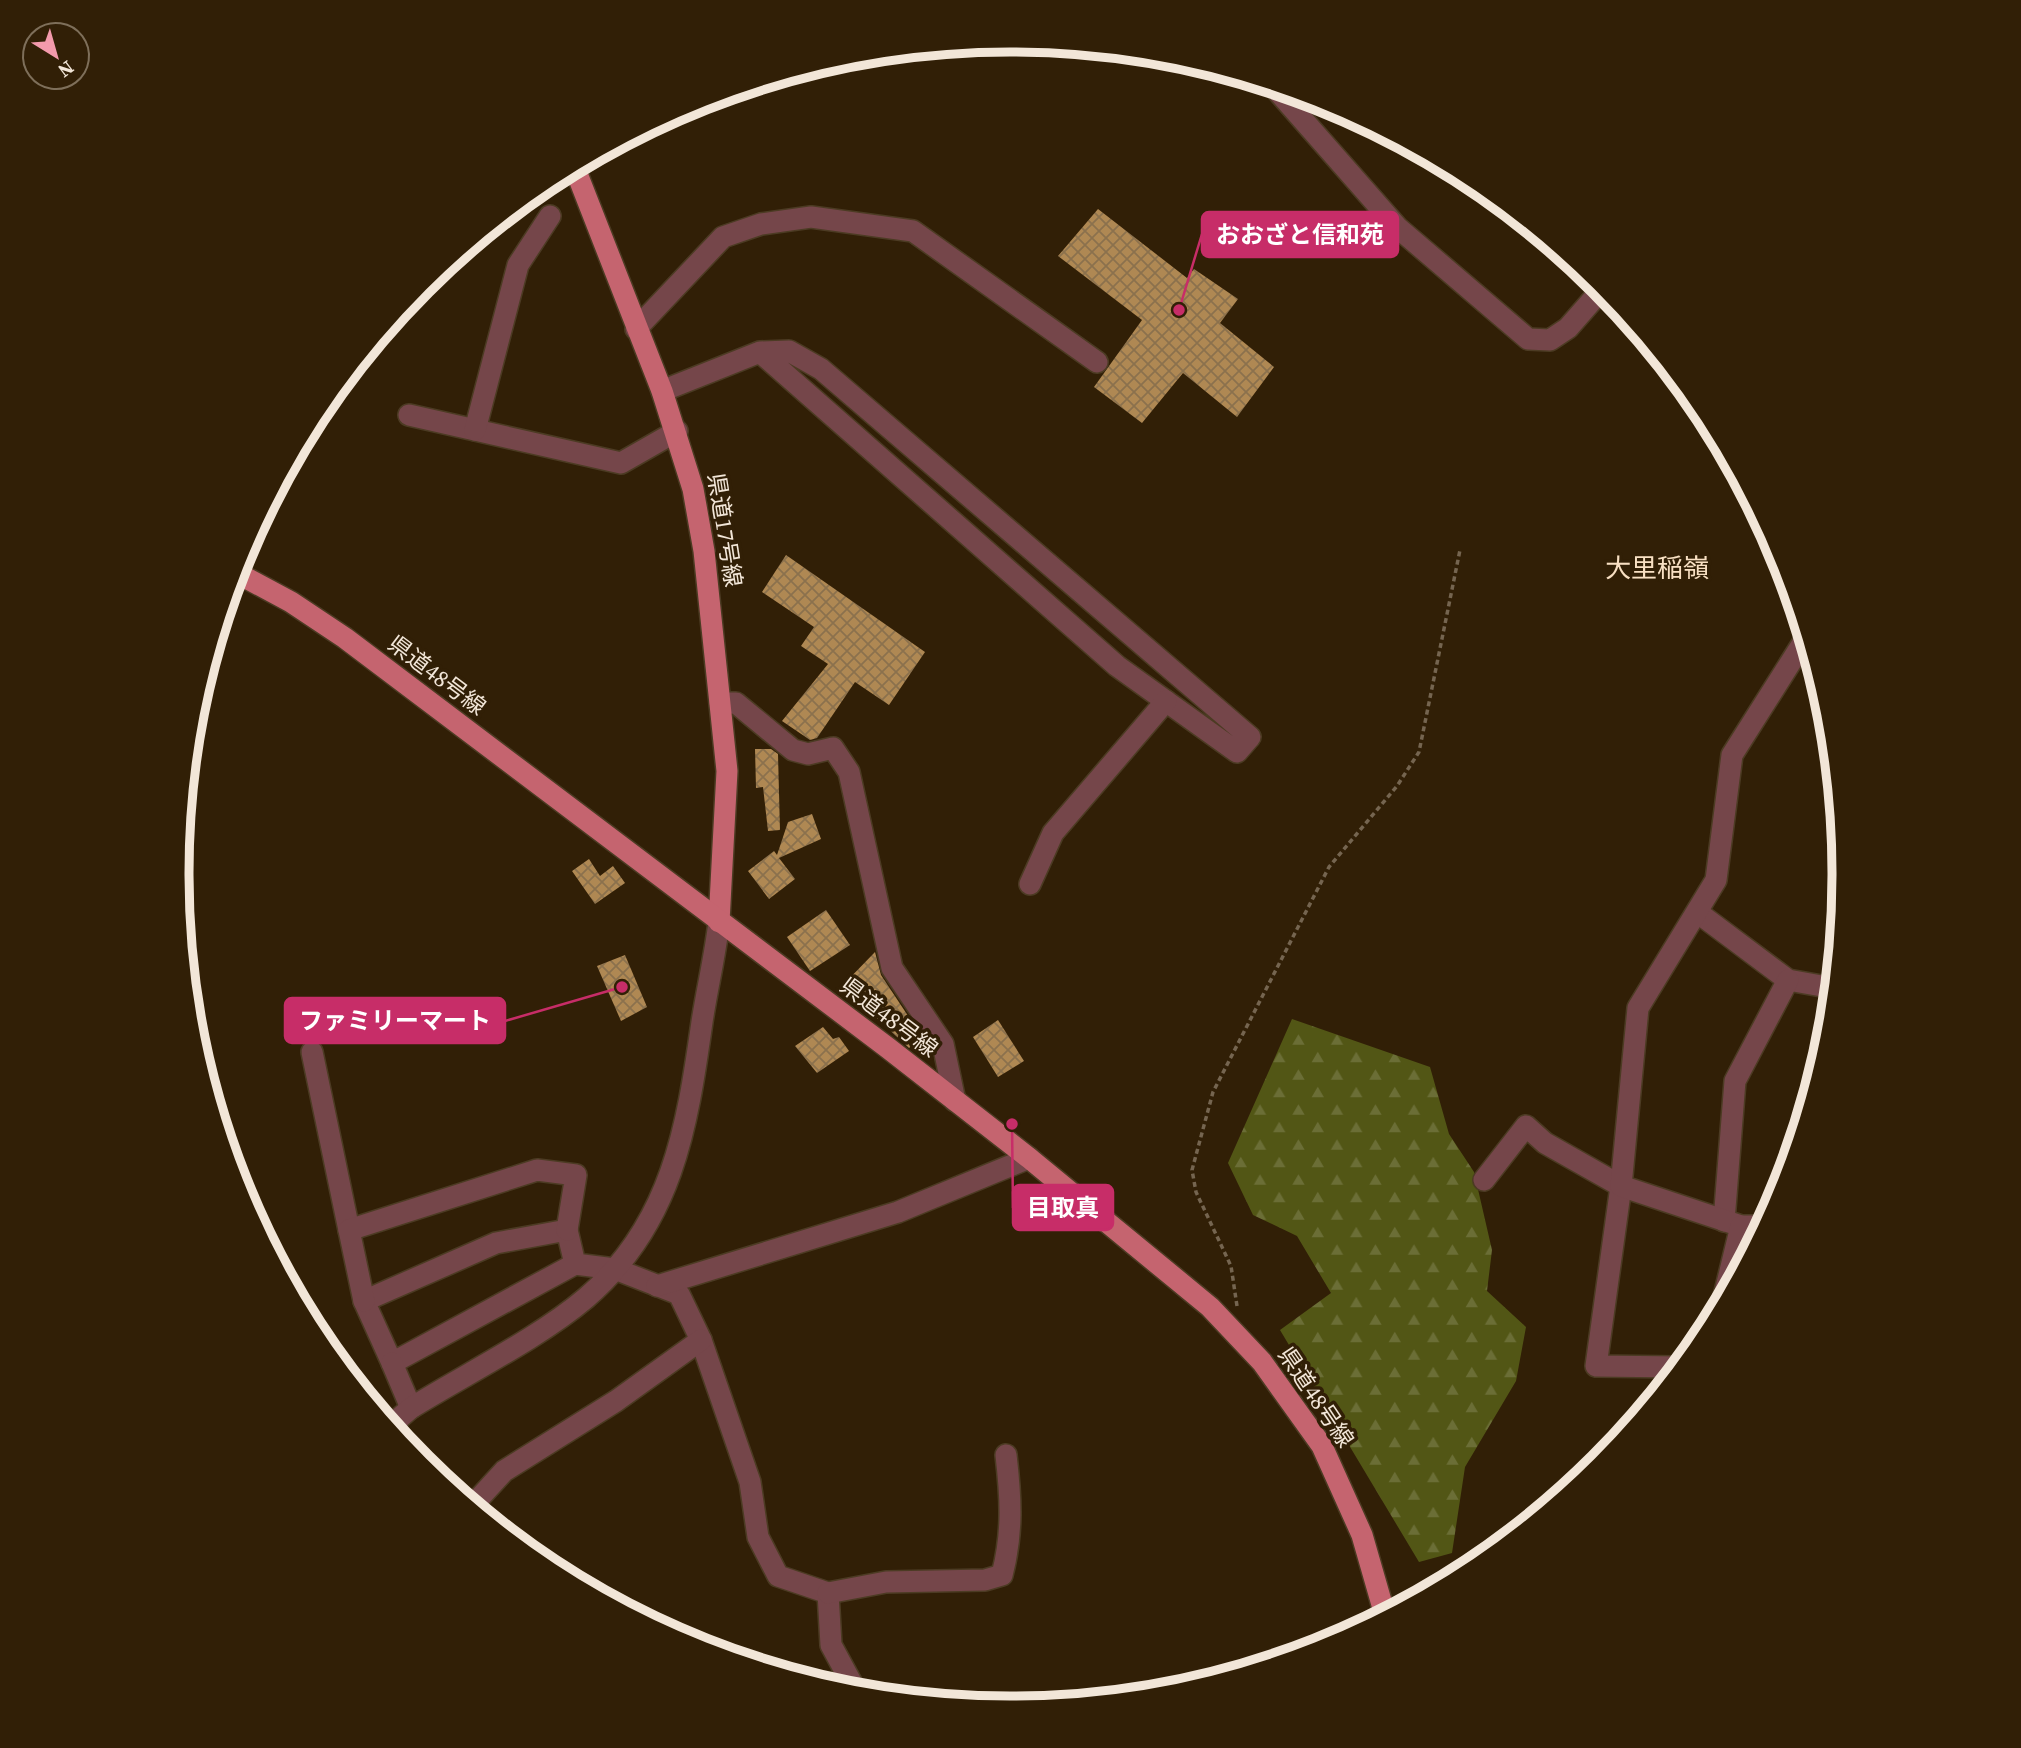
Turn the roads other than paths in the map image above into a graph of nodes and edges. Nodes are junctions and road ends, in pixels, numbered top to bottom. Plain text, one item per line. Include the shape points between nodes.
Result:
1 (1285, 100) edge
2 (578, 176) edge
3 (550, 216) dead end
4 (1595, 297) edge
5 (636, 329) junction
6 (760, 352) junction
7 (1097, 362) dead end
8 (662, 391) junction
9 (409, 415) dead end
10 (475, 430) junction
11 (677, 431) junction
12 (245, 578) edge
13 (1800, 648) edge
14 (1166, 701) junction
15 (720, 704) junction
16 (1030, 884) dead end
17 (1697, 912) junction
18 (719, 922) junction
19 (1788, 980) junction
20 (1824, 986) edge
21 (312, 1052) dead end
22 (955, 1101) junction
23 (1029, 1158) junction
24 (1484, 1180) dead end
25 (1621, 1186) junction
26 (1732, 1224) junction
27 (1752, 1225) edge
28 (349, 1230) junction
29 (567, 1230) junction
30 (575, 1264) junction
31 (615, 1269) junction
32 (1726, 1278) edge
33 (657, 1286) junction
34 (364, 1301) junction
35 (701, 1340) junction
36 (392, 1363) junction
37 (1667, 1367) edge
38 (411, 1408) junction
39 (397, 1420) edge
40 (1006, 1455) dead end
41 (478, 1499) edge
42 (828, 1593) junction
43 (1382, 1606) edge
44 (851, 1680) edge

1 - 4 street via 1396,227 1528,339 1550,340 1568,328
2 - 5 main road, 県道17号線
3 - 10 street via 518,265
5 - 7 street via 723,237 761,224 811,217 912,231
5 - 8 main road, 県道17号線
6 - 8 street
6 - 14 street via 1116,666
6 - 14 street via 789,351 835,379 1250,737 1237,752
8 - 11 main road, 県道17号線
9 - 10 street
10 - 11 street via 621,463
11 - 15 main road, 県道17号線 via 704,551
12 - 18 main road, 県道48号線 via 345,638
13 - 17 street via 1732,755 1716,880
14 - 16 street via 1053,833
15 - 18 main road, 県道17号線 via 727,771
15 - 22 street via 736,703 793,750 808,754 833,748 842,759 849,772 892,968 943,1044
17 - 19 street
17 - 25 street via 1638,1008
18 - 22 main road, 県道48号線
18 - 31 street via 693,1090 676,1162 660,1202
19 - 20 street
19 - 26 street via 1735,1081
21 - 28 street
22 - 23 main road, 県道48号線
23 - 33 street via 898,1212
23 - 43 main road, 県道48号線 via 1179,1279 1238,1335 1298,1408 1322,1446 1362,1535
24 - 25 street via 1526,1126 1545,1143
25 - 26 street
25 - 37 street via 1596,1366
26 - 27 street
26 - 32 street
28 - 29 street via 537,1170 576,1175
28 - 34 street
29 - 30 street
29 - 34 street via 496,1243
30 - 31 street
30 - 36 street
31 - 33 street
31 - 38 street via 585,1299
33 - 35 street via 679,1294
34 - 36 street
35 - 41 street via 616,1401 504,1471
35 - 42 street via 750,1482 758,1536 778,1576
36 - 38 street
38 - 39 street
40 - 42 street via 1011,1542 1002,1575 985,1580 886,1582
42 - 44 street via 831,1645

